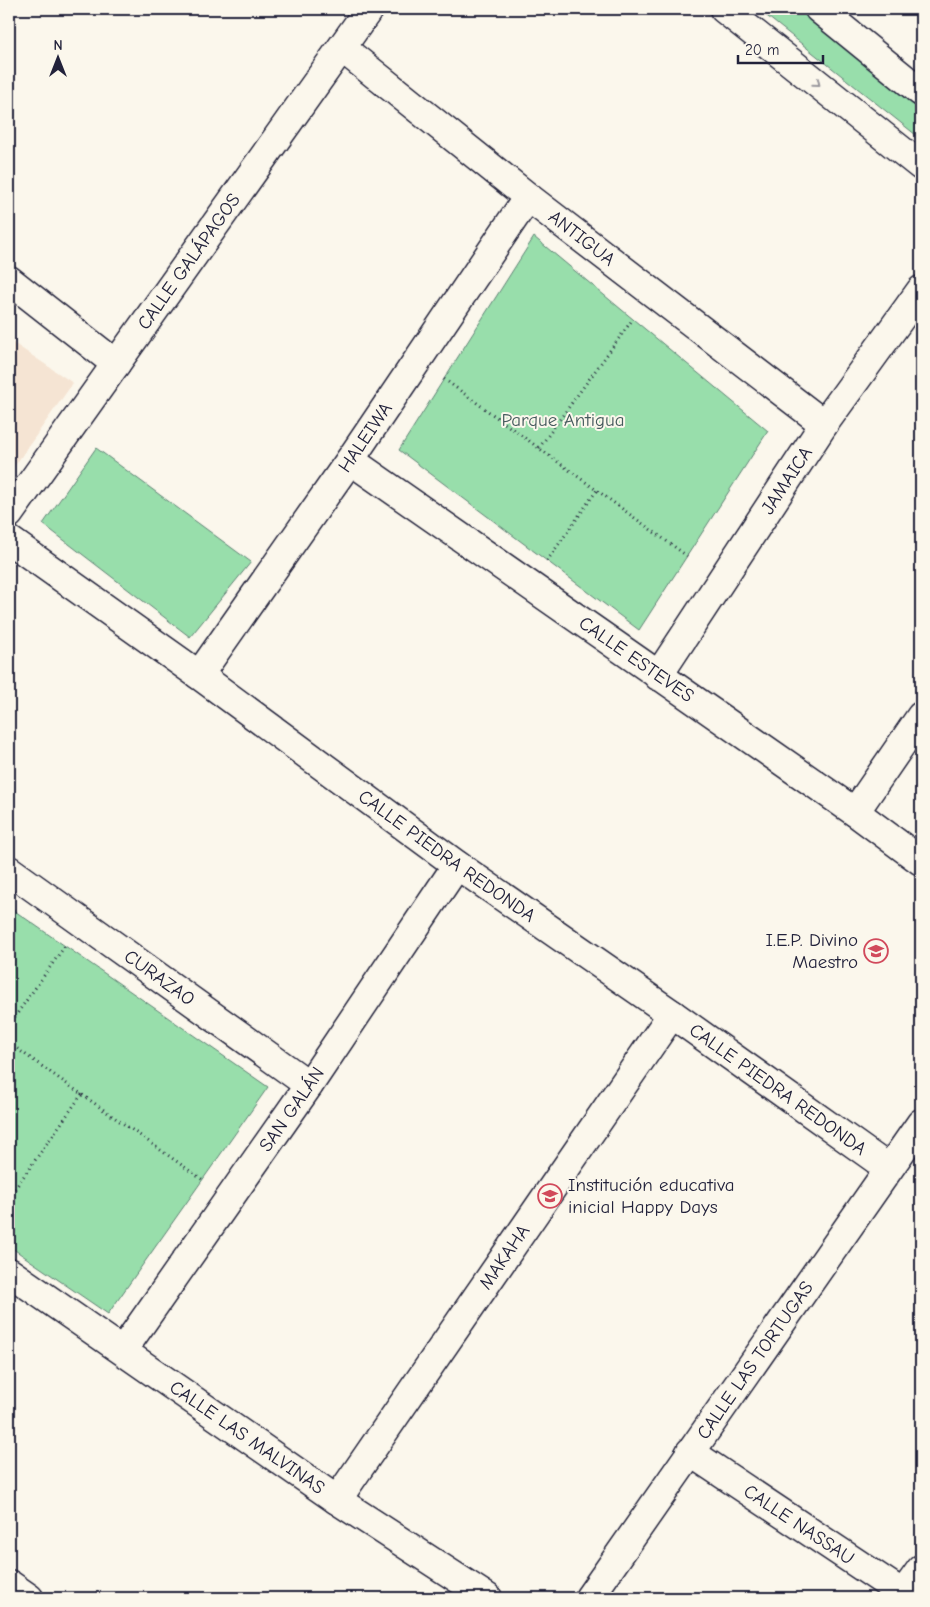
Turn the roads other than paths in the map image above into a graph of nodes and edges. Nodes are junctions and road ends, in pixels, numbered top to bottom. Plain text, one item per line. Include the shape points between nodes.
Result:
1 (369, 9) edge
2 (724, 9) edge
3 (819, 9) edge
4 (342, 48) junction
5 (921, 92) edge
6 (921, 166) edge
7 (528, 197) junction
8 (9, 280) edge
9 (921, 290) edge
10 (116, 364) junction
11 (824, 424) junction
12 (350, 460) junction
13 (9, 514) edge
14 (9, 540) edge
15 (199, 675) junction
16 (658, 676) junction
17 (921, 716) edge
18 (855, 812) junction
19 (921, 861) edge
20 (457, 865) junction
21 (9, 870) edge
22 (672, 1014) junction
23 (309, 1085) junction
24 (921, 1122) edge
25 (888, 1168) junction
26 (9, 1272) edge
27 (123, 1350) junction
28 (690, 1452) junction
29 (337, 1500) junction
30 (921, 1569) edge
31 (9, 1584) edge
32 (906, 1596) edge
33 (29, 1598) edge
34 (488, 1598) edge
35 (588, 1598) edge

1 - 4 street, CALLE GALÁPAGOS
2 -> 6 street
3 - 5 street
4 - 7 street, ANTIGUA
4 - 10 street, CALLE GALÁPAGOS
7 - 11 street, ANTIGUA
7 - 12 street, HALEIWA
8 - 10 street
9 - 11 street, JAMAICA
10 - 13 street, CALLE GALÁPAGOS
11 - 16 street, JAMAICA
12 - 15 street, HALEIWA
12 - 16 street, CALLE ESTEVES
14 - 15 street, CALLE PIEDRA REDONDA
15 - 20 street, CALLE PIEDRA REDONDA
16 - 18 street, CALLE ESTEVES
17 - 18 street
18 - 19 street, CALLE ESTEVES
20 - 22 street, CALLE PIEDRA REDONDA
20 - 23 street, SAN GALÁN
21 - 23 street, CURAZAO
22 - 25 street, CALLE PIEDRA REDONDA
22 - 29 street, MAKAHA
23 - 27 street, SAN GALÁN
24 - 25 street, CALLE LAS TORTUGAS
25 - 28 street, CALLE LAS TORTUGAS
26 - 27 street, CALLE LAS MALVINAS
27 - 29 street, CALLE LAS MALVINAS
28 - 32 street, CALLE NASSAU
28 - 35 street, CALLE LAS TORTUGAS
29 - 34 street, CALLE LAS MALVINAS
30 - 32 street
31 - 33 street

